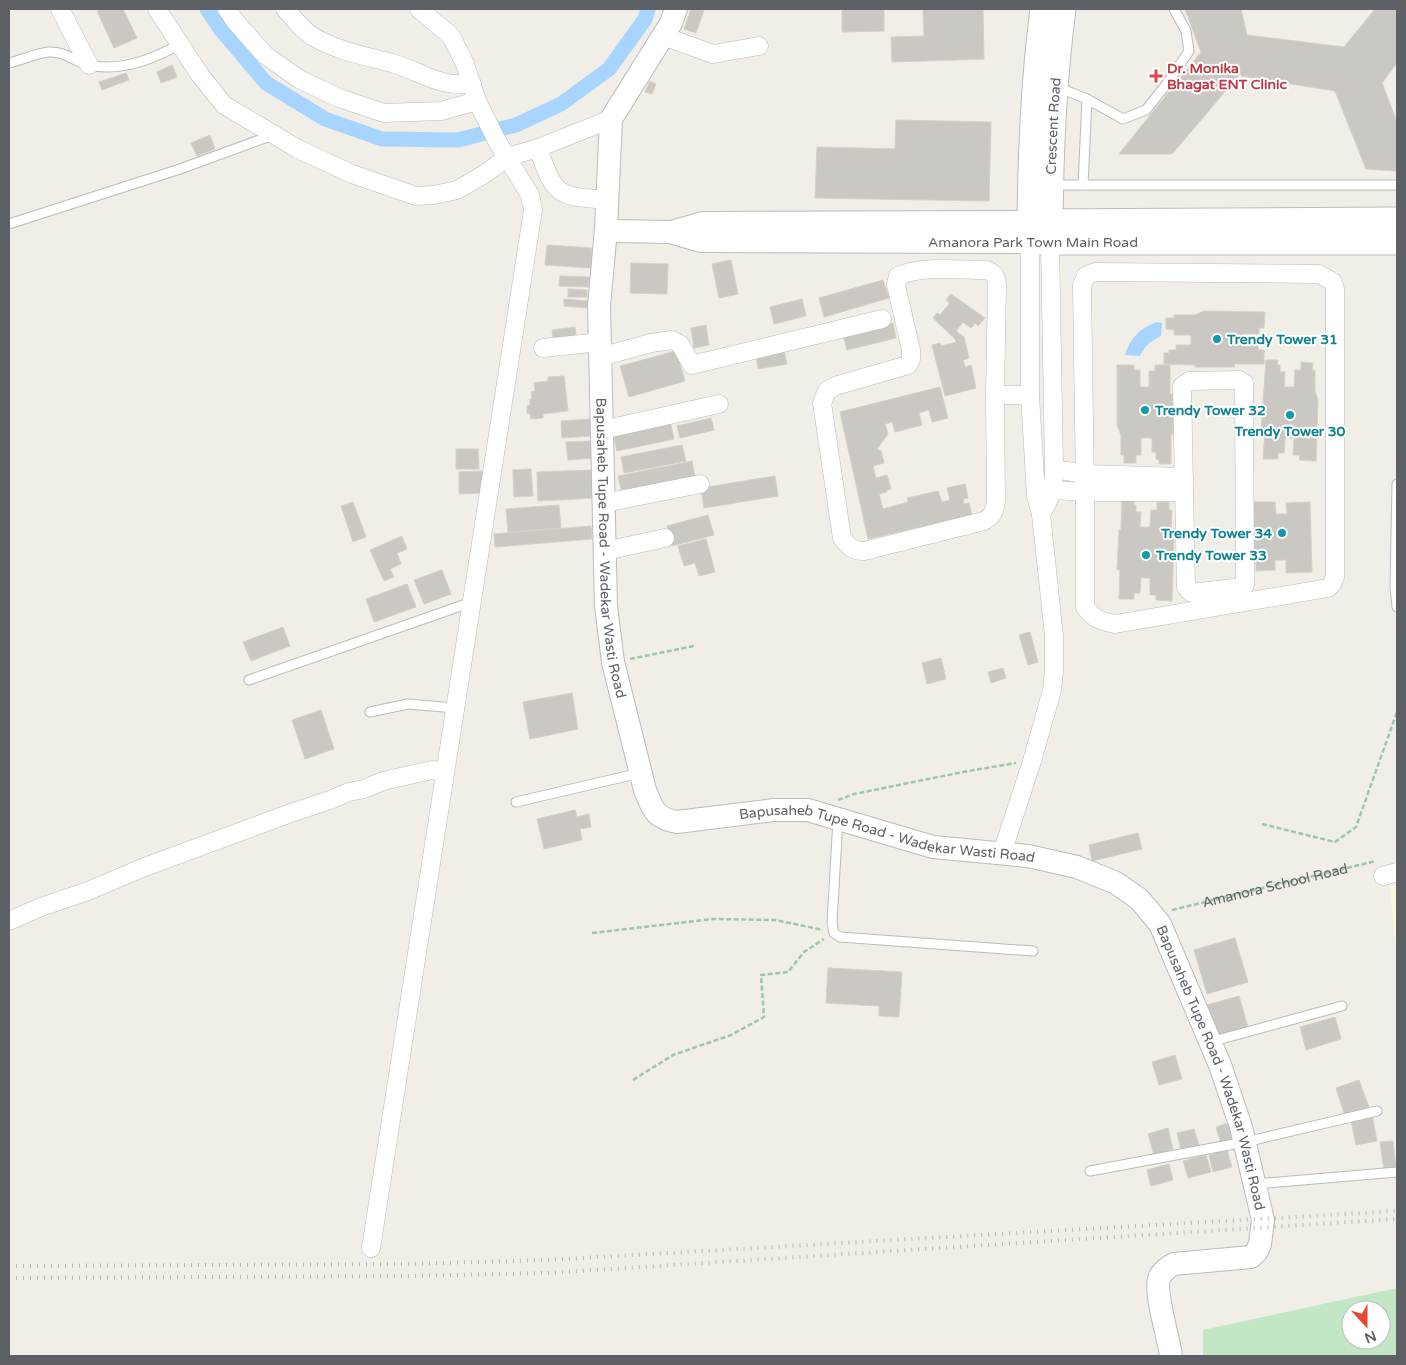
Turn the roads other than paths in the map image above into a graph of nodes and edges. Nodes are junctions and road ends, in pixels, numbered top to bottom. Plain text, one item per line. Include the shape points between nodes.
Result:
1 (60, 9) edge
2 (157, 9) edge
3 (227, 9) edge
4 (285, 9) edge
5 (419, 9) edge
6 (676, 9) edge
7 (1043, 9) edge
8 (1063, 9) edge
9 (1174, 9) edge
10 (663, 36) junction
11 (180, 44) junction
12 (760, 46) dead end
13 (9, 63) edge
14 (89, 65) junction
15 (472, 84) junction
16 (1046, 85) junction
17 (1087, 99) junction
18 (477, 102) junction
19 (611, 119) junction
20 (273, 135) junction
21 (538, 148) junction
22 (508, 157) junction
23 (1050, 185) junction
24 (1083, 185) junction
25 (1397, 185) edge
26 (607, 200) junction
27 (1397, 220) edge
28 (9, 224) edge
29 (606, 229) junction
30 (1040, 232) junction
31 (1397, 242) edge
32 (882, 319) dead end
33 (543, 348) dead end
34 (600, 350) junction
35 (995, 395) junction
36 (1030, 395) junction
37 (719, 404) dead end
38 (602, 430) junction
39 (1054, 469) junction
40 (1085, 474) junction
41 (700, 484) dead end
42 (1397, 484) edge
43 (1184, 485) junction
44 (1044, 489) junction
45 (1085, 492) junction
46 (604, 503) junction
47 (665, 538) dead end
48 (605, 551) junction
49 (472, 602) junction
50 (1397, 607) edge
51 (249, 680) dead end
52 (455, 708) junction
53 (370, 712) dead end
54 (445, 772) junction
55 (640, 773) junction
56 (516, 802) dead end
57 (836, 809) junction
58 (1002, 853) junction
59 (9, 921) edge
60 (1033, 951) dead end
61 (1342, 1006) dead end
62 (1210, 1042) junction
63 (1378, 1111) dead end
64 (1244, 1142) junction
65 (1090, 1171) dead end
66 (1397, 1172) edge
67 (1254, 1184) junction
68 (371, 1248) dead end
69 (1170, 1356) edge

1 - 14 street
2 - 11 street
3 - 18 street via 265,55 298,79 339,98 384,113 441,111
4 - 15 street via 311,35 352,54 393,64 440,83
5 - 15 street via 451,36
6 - 10 street
7 - 16 main road, Crescent Road
8 - 16 main road, Crescent Road
9 - 17 lane via 1186,31 1189,51 1146,110 1123,119
10 - 12 street via 712,54
10 - 19 street
11 - 14 lane via 163,54 131,64 110,68
11 - 20 street via 224,105
13 - 14 lane via 49,52 62,53
15 - 18 street
16 - 17 lane
16 - 23 main road, Crescent Road
16 - 30 main road, Crescent Road via 1030,161
17 - 24 lane
18 - 22 street
19 - 21 street
19 - 26 street, Bapusaheb Tupe Road - Wadekar Wasti Road
20 - 22 street via 352,174 416,196 457,190
20 - 28 lane via 180,169
21 - 22 street
21 - 26 street via 554,187 576,198
22 - 49 street via 530,195 533,210
23 - 24 lane
23 - 30 main road, Crescent Road
24 - 25 lane
26 - 29 street, Bapusaheb Tupe Road - Wadekar Wasti Road
27 - 30 main road, Amanora Park Town Main Road
29 - 30 street, Amanora Park Town Main Road via 670,232 702,241 813,232
29 - 34 street, Bapusaheb Tupe Road - Wadekar Wasti Road via 599,306
30 - 31 main road, Amanora Park Town Main Road
30 - 36 street
30 - 39 street
32 - 34 street via 692,364 680,344 672,340
33 - 34 street
34 - 38 street, Bapusaheb Tupe Road - Wadekar Wasti Road
35 - 35 street via 996,276 986,270 922,270 898,276 896,285 911,350 912,359 908,366 835,386 827,391 822,403 842,538 848,546 855,551 864,551 991,518 996,500
35 - 36 street
36 - 44 street
37 - 38 street
38 - 46 street, Bapusaheb Tupe Road - Wadekar Wasti Road
39 - 40 street
39 - 44 street
40 - 43 street
40 - 45 street
40 - 45 street via 1082,285 1086,276 1095,272 1319,274 1333,282 1335,577 1328,588 1115,624 1104,622 1093,617 1085,607
41 - 46 street
42 - 50 lane
43 - 43 street via 1186,587 1192,593 1244,586 1242,381 1189,381 1182,386
43 - 45 street
44 - 45 street
44 - 58 street via 1048,502 1041,514 1054,636 1052,690
46 - 48 street, Bapusaheb Tupe Road - Wadekar Wasti Road
47 - 48 street
48 - 55 street, Bapusaheb Tupe Road - Wadekar Wasti Road via 606,606 614,662
49 - 51 lane
49 - 52 street
52 - 53 lane via 408,704
52 - 54 street
54 - 59 street via 432,770 349,792
54 - 68 street
55 - 56 lane
55 - 57 street, Bapusaheb Tupe Road - Wadekar Wasti Road via 653,810 663,820 677,822 774,810
57 - 58 street, Bapusaheb Tupe Road - Wadekar Wasti Road via 933,847
57 - 60 lane via 834,933 840,937
58 - 62 street, Bapusaheb Tupe Road - Wadekar Wasti Road via 1077,867 1116,883 1139,899 1160,924
61 - 62 lane
62 - 64 street, Bapusaheb Tupe Road - Wadekar Wasti Road
63 - 64 lane
64 - 65 lane
64 - 67 street, Bapusaheb Tupe Road - Wadekar Wasti Road
66 - 67 lane
67 - 69 street, Bapusaheb Tupe Road - Wadekar Wasti Road via 1263,1220 1257,1252 1250,1257 1174,1264 1159,1278 1158,1291

